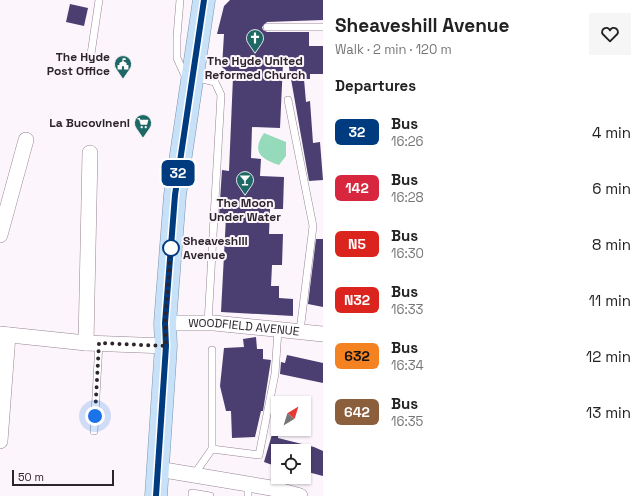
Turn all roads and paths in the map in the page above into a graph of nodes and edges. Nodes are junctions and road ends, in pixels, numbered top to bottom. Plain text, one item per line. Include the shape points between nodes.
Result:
1 (98, 0) edge
2 (180, 0) edge
3 (198, 0) edge
4 (204, 0) edge
5 (268, 27) dead end
6 (323, 27) edge
7 (91, 54) dead end
8 (191, 82) junction
9 (288, 100) dead end
10 (26, 140) dead end
11 (90, 153) dead end
12 (0, 235) edge
13 (165, 323) junction
14 (208, 323) junction
15 (278, 330) junction
16 (300, 331) junction
17 (4, 334) edge
18 (323, 334) edge
19 (93, 343) junction
20 (166, 346) junction
21 (212, 350) dead end
22 (94, 431) dead end
23 (0, 441) edge
24 (212, 448) junction
25 (158, 469) junction
26 (193, 476) junction
27 (248, 490) edge
28 (156, 496) edge
29 (192, 496) edge
30 (210, 496) edge
31 (300, 496) edge

1 - 7 lane
2 - 8 lane via 176,36 177,58
3 - 4 street
4 - 8 main road
5 - 6 lane
8 - 13 main road via 175,195
8 - 14 lane via 215,82 221,95
9 - 16 lane via 313,226
10 - 12 street
11 - 19 street
13 - 14 street, WOODFIELD AVENUE
13 - 20 main road
14 - 15 street, WOODFIELD AVENUE
15 - 16 street, WOODFIELD AVENUE
15 - 24 lane via 275,374 259,455
16 - 18 street, WOODFIELD AVENUE
17 - 19 street
17 - 23 street
19 - 20 street
19 - 22 lane
20 - 25 main road
21 - 24 lane
24 - 26 lane
25 - 26 street
25 - 28 main road
26 - 27 street
27 - 31 street via 271,488
29 - 30 lane via 192,493

